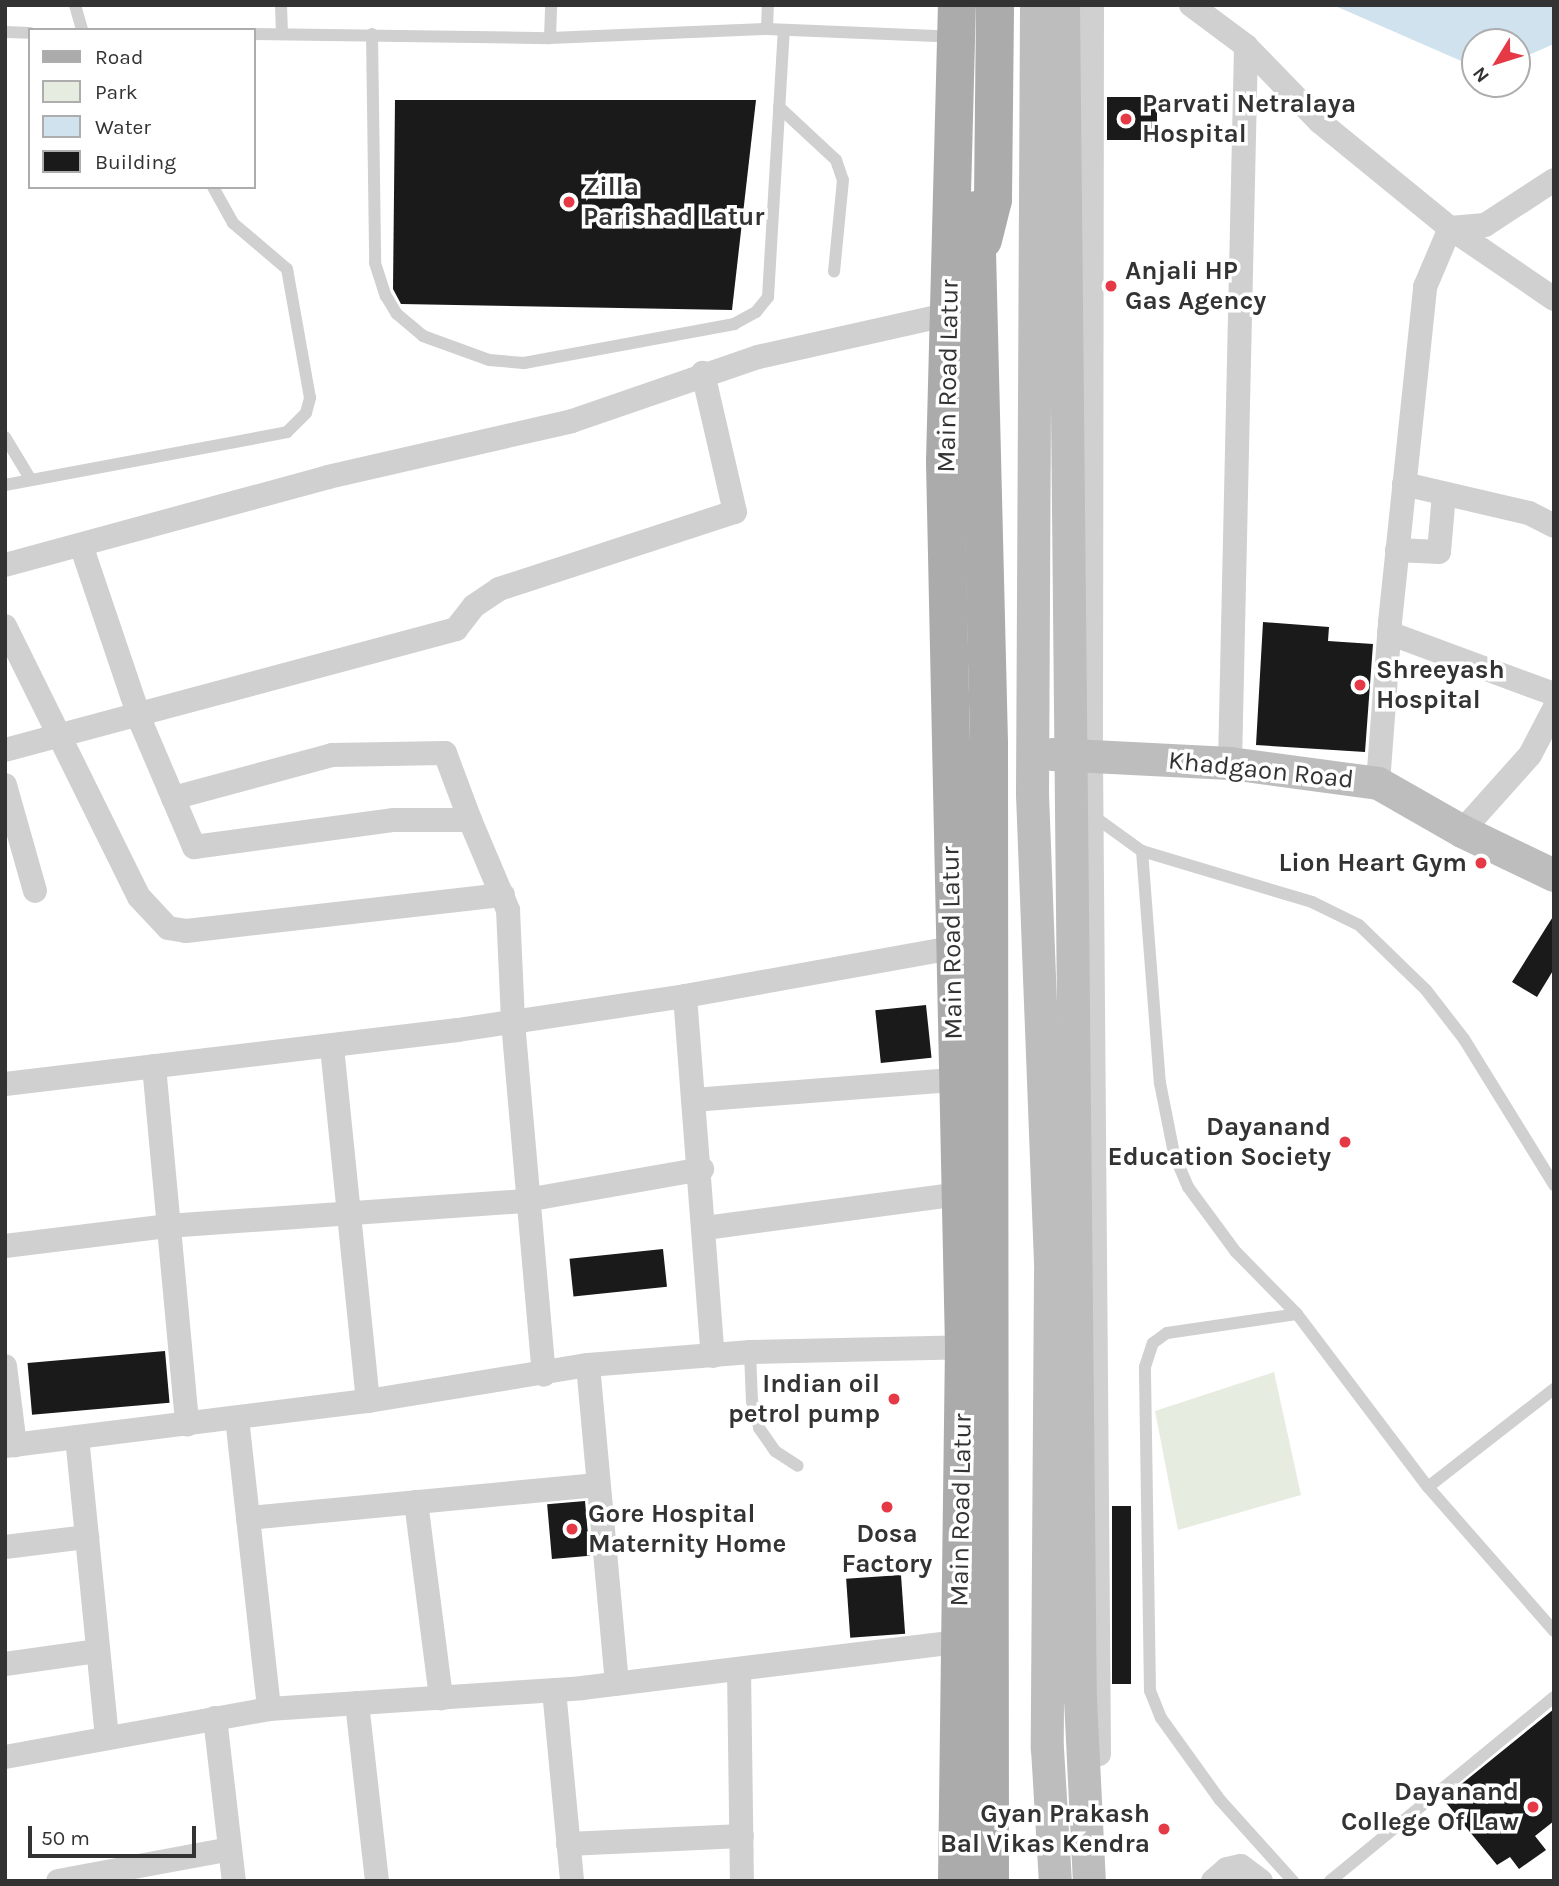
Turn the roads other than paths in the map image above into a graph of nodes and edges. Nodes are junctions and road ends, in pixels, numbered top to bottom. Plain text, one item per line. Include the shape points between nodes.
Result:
1 (75, 5) edge
2 (281, 5) edge
3 (551, 5) edge
4 (768, 5) edge
5 (975, 5) edge
6 (995, 5) edge
7 (1036, 5) edge
8 (1063, 5) edge
9 (1092, 5) edge
10 (1191, 5) edge
11 (943, 15) edge
12 (81, 28) edge
13 (767, 29) junction
14 (784, 31) junction
15 (5, 33) edge
16 (28, 33) edge
17 (256, 34) edge
18 (282, 34) junction
19 (372, 34) junction
20 (550, 38) junction
21 (1246, 46) junction
22 (779, 107) junction
23 (1554, 181) edge
24 (214, 189) edge
25 (1450, 228) junction
26 (964, 261) junction
27 (834, 272) dead end
28 (1554, 298) edge
29 (950, 314) junction
30 (703, 373) junction
31 (5, 437) edge
32 (31, 480) junction
33 (1404, 484) junction
34 (5, 485) edge
35 (1444, 494) junction
36 (1554, 526) edge
37 (81, 545) junction
38 (1397, 550) junction
39 (5, 565) edge
40 (5, 626) edge
41 (1389, 633) junction
42 (1554, 694) edge
43 (1554, 709) edge
44 (139, 714) junction
45 (56, 736) junction
46 (947, 736) junction
47 (989, 743) junction
48 (5, 750) edge
49 (1031, 750) junction
50 (1082, 757) junction
51 (1230, 762) junction
52 (1378, 783) junction
53 (5, 785) edge
54 (173, 798) junction
55 (1092, 815) junction
56 (470, 820) junction
57 (1462, 831) junction
58 (1142, 851) junction
59 (1554, 875) edge
60 (35, 891) dead end
61 (503, 895) junction
62 (953, 948) junction
63 (685, 996) junction
64 (513, 1022) junction
65 (332, 1047) junction
66 (154, 1066) junction
67 (955, 1080) junction
68 (5, 1084) edge
69 (693, 1100) junction
70 (702, 1169) junction
71 (1554, 1185) edge
72 (959, 1194) junction
73 (528, 1199) junction
74 (349, 1213) junction
75 (169, 1226) junction
76 (705, 1228) junction
77 (5, 1246) edge
78 (1297, 1314) junction
79 (964, 1348) junction
80 (750, 1352) junction
81 (713, 1356) junction
82 (588, 1365) junction
83 (5, 1366) edge
84 (544, 1375) junction
85 (1554, 1389) edge
86 (368, 1401) junction
87 (237, 1418) junction
88 (187, 1424) junction
89 (76, 1437) junction
90 (10, 1445) edge
91 (798, 1466) dead end
92 (597, 1485) junction
93 (1428, 1486) junction
94 (416, 1502) junction
95 (248, 1518) junction
96 (86, 1537) junction
97 (5, 1547) edge
98 (1554, 1631) edge
99 (958, 1642) junction
100 (98, 1651) junction
101 (5, 1664) edge
102 (739, 1670) junction
103 (617, 1684) junction
104 (554, 1690) junction
105 (1554, 1697) edge
106 (441, 1698) junction
107 (1047, 1698) junction
108 (1080, 1699) junction
109 (357, 1703) junction
110 (269, 1709) junction
111 (215, 1718) junction
112 (107, 1736) junction
113 (5, 1757) edge
114 (742, 1836) junction
115 (568, 1844) junction
116 (230, 1849) junction
117 (58, 1881) edge
118 (234, 1881) edge
119 (376, 1881) edge
120 (572, 1881) edge
121 (742, 1881) edge
122 (957, 1881) edge
123 (990, 1881) edge
124 (1055, 1881) edge
125 (1089, 1881) edge
126 (1104, 1881) edge
127 (1213, 1881) edge
128 (1261, 1881) edge
129 (1293, 1881) edge
130 (1330, 1881) edge

1 - 12 lane
2 - 18 lane
3 - 20 lane
4 - 13 lane
5 - 26 main road, Main Road Latur
6 - 26 main road via 993,200
7 - 49 street
8 - 50 street via 1065,566
9 - 50 street
10 - 21 street
11 - 14 lane
11 - 26 main road, Main Road Latur
13 - 14 lane
13 - 20 lane
14 - 22 lane
15 - 16 lane
17 - 18 lane
18 - 19 lane
19 - 20 lane
19 - 22 lane via 374,263 380,282 397,314 424,336 489,360 524,363 734,324 756,313 768,297
21 - 25 street via 1320,122
21 - 51 street
22 - 27 lane via 836,160 843,180
23 - 25 street via 1485,225
24 - 32 lane via 233,223 287,269 310,398 306,413 288,432
25 - 28 street
25 - 33 street via 1425,287
26 - 29 main road, Main Road Latur
26 - 47 main road, Main Road Latur
29 - 30 street
29 - 46 main road, Main Road Latur via 945,461
30 - 37 street via 572,421 328,477
30 - 44 street via 735,512 499,589 474,606 456,629
31 - 32 lane
32 - 34 lane
33 - 35 street
33 - 38 street
35 - 36 street via 1529,513
35 - 38 street via 1439,552
37 - 39 street
37 - 44 street
38 - 41 street
40 - 45 street
41 - 42 street
41 - 52 street
43 - 57 street via 1530,755
44 - 45 street
44 - 54 street
45 - 48 street
45 - 61 street via 139,897 168,928 186,931
46 - 47 street, Khadgaon Road
46 - 62 main road, Main Road Latur
47 - 49 street, Khadgaon Road
47 - 123 main road, Main Road Latur
49 - 50 street, Khadgaon Road
49 - 107 street via 1050,1273
50 - 51 street, Khadgaon Road
50 - 55 street
50 - 108 street
51 - 52 street, Khadgaon Road
52 - 57 street, Khadgaon Road
53 - 60 street
54 - 56 street via 194,847 394,820
54 - 56 street via 332,755 444,752
55 - 58 lane
55 - 126 street via 1100,1448 1097,1713
56 - 61 street
57 - 59 street, Khadgaon Road
58 - 71 lane via 1312,902 1359,925 1426,989 1464,1039
58 - 78 lane via 1160,1083 1174,1154 1208,1218
61 - 64 street via 508,910
62 - 63 street
62 - 67 main road, Main Road Latur
63 - 64 street
63 - 69 street
64 - 65 street
64 - 73 street
65 - 66 street
65 - 74 street
66 - 68 street
66 - 75 street
67 - 69 street
67 - 72 main road, Main Road Latur
69 - 70 street
70 - 73 street
70 - 76 street
72 - 76 street
72 - 79 main road, Main Road Latur
73 - 74 street
73 - 84 street
74 - 75 street
74 - 86 street
75 - 77 street
75 - 88 street
76 - 81 street
78 - 93 lane
78 - 129 lane via 1167,1333 1153,1343 1145,1380 1150,1692 1161,1718 1220,1800
79 - 80 street
79 - 99 main road, Main Road Latur
80 - 81 street
80 - 91 lane via 752,1401 759,1427 775,1451
81 - 82 street
82 - 84 street
82 - 92 street
83 - 90 street
84 - 86 street
85 - 93 lane
86 - 87 street
87 - 88 street
87 - 95 street
88 - 89 street
89 - 90 street
89 - 96 street
92 - 94 street
92 - 103 street
93 - 98 lane
94 - 95 street
94 - 106 street
95 - 110 street
96 - 97 street
96 - 100 street
99 - 102 street
99 - 122 main road, Main Road Latur
100 - 101 street
100 - 112 street
102 - 103 street
102 - 114 street
103 - 104 street
104 - 106 street
104 - 115 street
105 - 130 lane
106 - 109 street
107 - 108 street
107 - 124 street
108 - 125 street
109 - 110 street
109 - 119 street
110 - 111 street
111 - 112 street
111 - 116 street
112 - 113 street
114 - 115 street
114 - 121 street
115 - 120 street
116 - 117 street
116 - 118 street
127 - 128 street via 1227,1869 1241,1866

